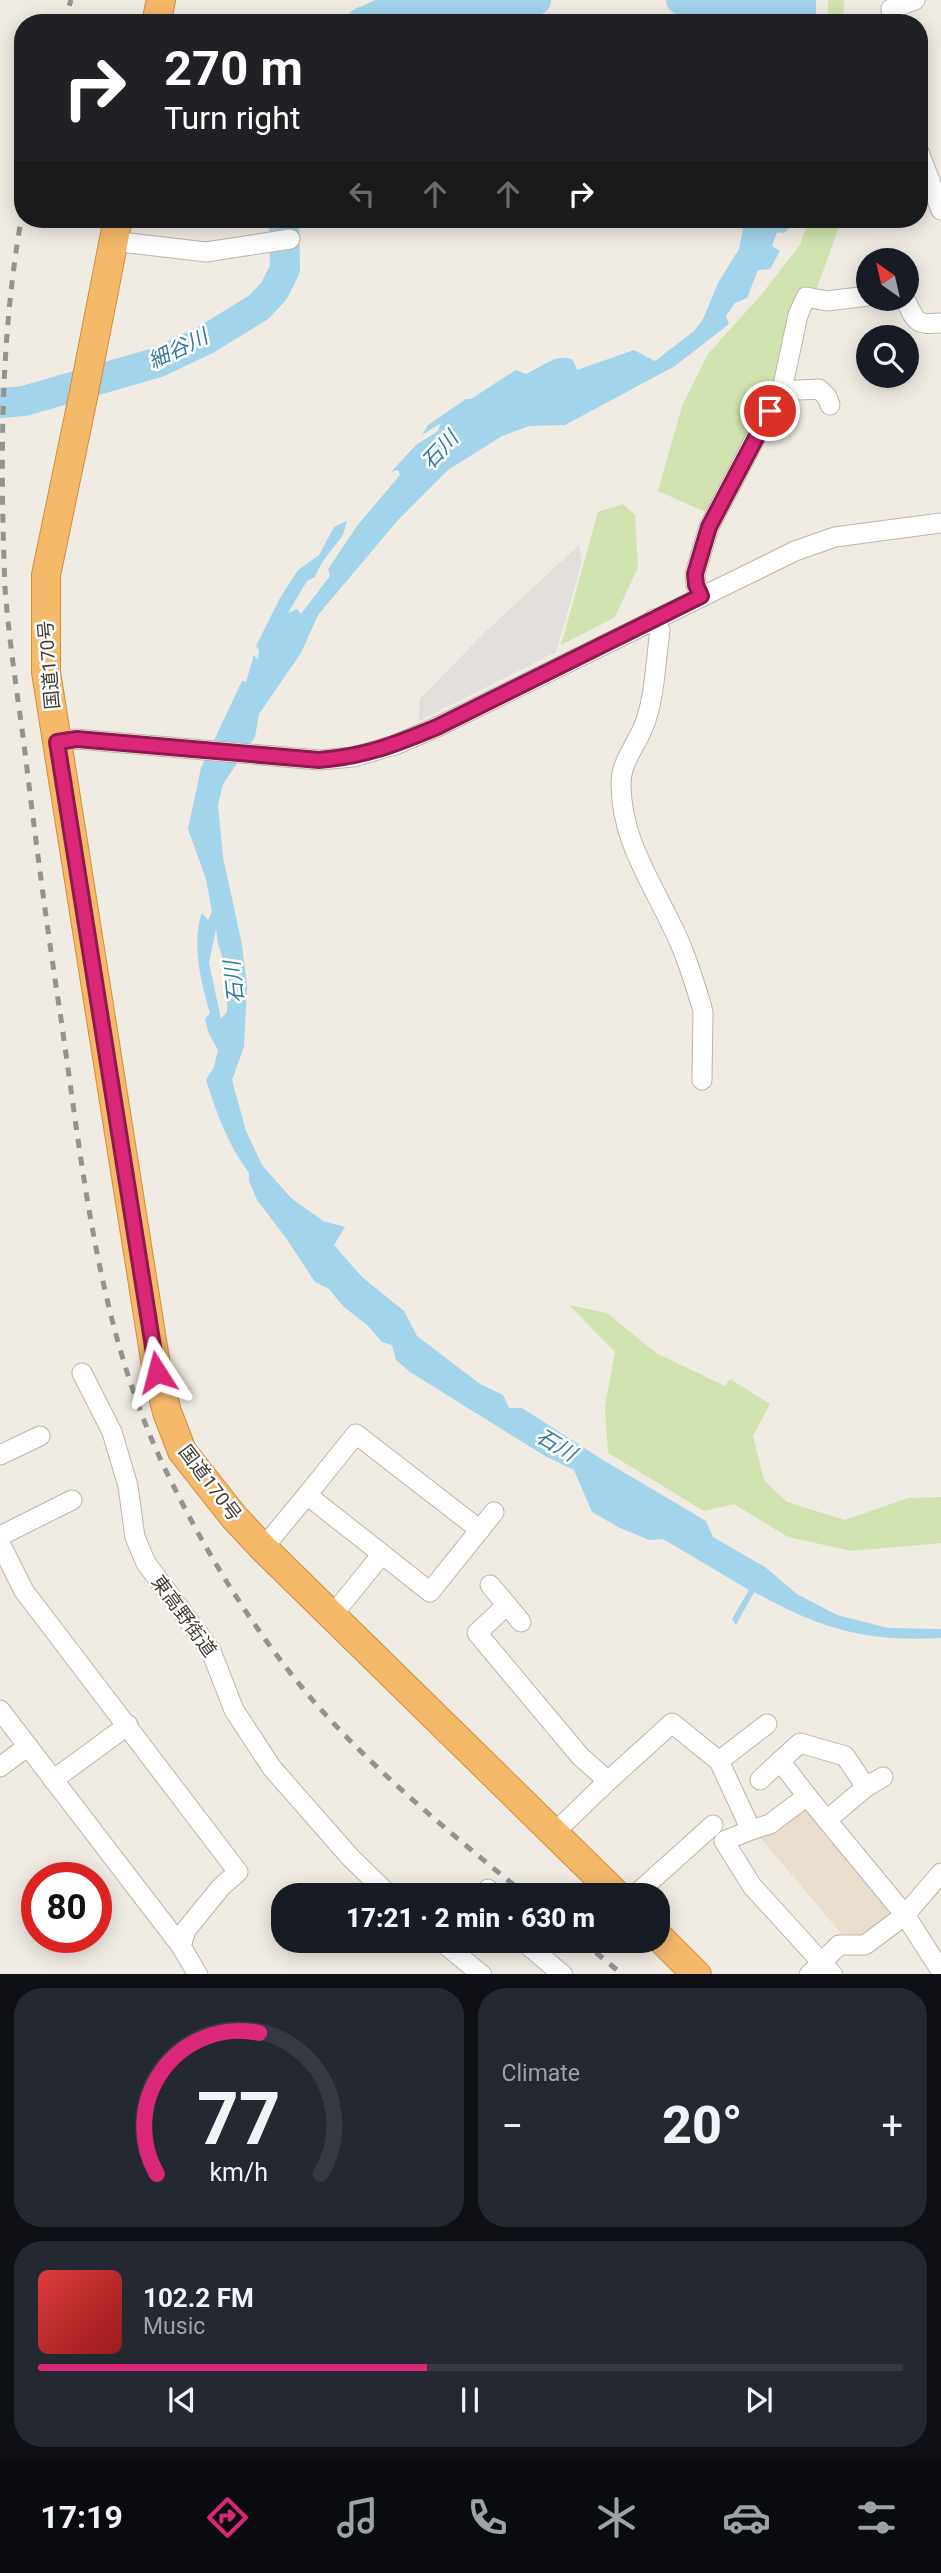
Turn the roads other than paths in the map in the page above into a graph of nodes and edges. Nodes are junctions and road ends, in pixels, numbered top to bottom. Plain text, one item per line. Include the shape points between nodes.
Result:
1 (915, 0) edge
2 (891, 14) edge
3 (928, 176) edge
4 (941, 210) edge
5 (116, 229) edge
6 (282, 240) dead end
7 (856, 297) edge
8 (911, 312) edge
9 (941, 323) edge
10 (780, 391) junction
11 (830, 405) dead end
12 (941, 523) edge
13 (701, 596) junction
14 (654, 619) junction
15 (57, 742) junction
16 (702, 1080) dead end
17 (82, 1373) dead end
18 (40, 1436) dead end
19 (0, 1455) edge
20 (307, 1495) junction
21 (72, 1500) dead end
22 (494, 1512) dead end
23 (480, 1530) junction
24 (0, 1536) edge
25 (0, 1543) edge
26 (262, 1548) junction
27 (382, 1554) junction
28 (490, 1585) dead end
29 (508, 1605) junction
30 (331, 1617) junction
31 (521, 1622) dead end
32 (0, 1710) edge
33 (767, 1724) dead end
34 (128, 1725) junction
35 (28, 1746) junction
36 (719, 1761) junction
37 (780, 1761) junction
38 (0, 1767) edge
39 (883, 1777) dead end
40 (52, 1780) junction
41 (760, 1780) dead end
42 (608, 1781) junction
43 (866, 1787) junction
44 (807, 1796) junction
45 (827, 1820) junction
46 (713, 1825) dead end
47 (751, 1830) junction
48 (553, 1834) junction
49 (941, 1873) edge
50 (376, 1883) edge
51 (604, 1883) edge
52 (648, 1883) edge
53 (905, 1915) junction
54 (181, 1946) junction
55 (670, 1948) edge
56 (455, 1953) edge
57 (537, 1953) edge
58 (941, 1970) edge
59 (193, 1971) edge
60 (821, 1971) edge
61 (481, 1974) edge
62 (562, 1974) edge
63 (696, 1974) edge

1 - 2 street via 891,9
3 - 4 street
5 - 6 street via 129,243 206,252
5 - 15 highway, 国道170号 via 46,575 46,672
7 - 10 street via 827,301 806,297
8 - 9 street via 923,324
10 - 11 street via 819,389
10 - 13 street via 709,527 695,574
12 - 13 street via 835,537 794,551
13 - 14 street
14 - 15 street via 437,727 354,757 295,760 77,739
14 - 16 street via 660,630 648,717 623,764 623,810 631,844 673,926 701,1004
15 - 26 highway, 国道170号 via 167,1412 182,1451
17 - 50 street, 東高野街道 via 112,1432 128,1486 135,1537 146,1563 211,1651 234,1710 272,1768
18 - 19 street
20 - 23 street via 356,1434
20 - 26 street
20 - 27 street
21 - 24 street
22 - 23 street
23 - 27 street via 430,1592
25 - 34 street via 24,1591
26 - 30 highway, 国道170号
27 - 30 street
28 - 29 street
29 - 31 street
29 - 42 street via 477,1633 580,1756
30 - 48 highway, 国道170号
32 - 35 street
33 - 36 street
34 - 40 street
34 - 54 street via 238,1872 186,1930
35 - 38 street
35 - 40 street
36 - 42 street via 672,1723
36 - 47 street
37 - 41 street
37 - 43 street via 800,1743 845,1756
37 - 44 street
39 - 43 street
40 - 54 street
42 - 48 street
43 - 45 street
44 - 45 street
44 - 47 street via 770,1824
45 - 53 street
46 - 52 street
47 - 60 street via 724,1841 752,1886
48 - 51 highway, 国道170号
49 - 53 street
53 - 58 street
53 - 60 street via 864,1945 838,1945
54 - 59 street
55 - 63 highway
56 - 61 street
57 - 62 street

